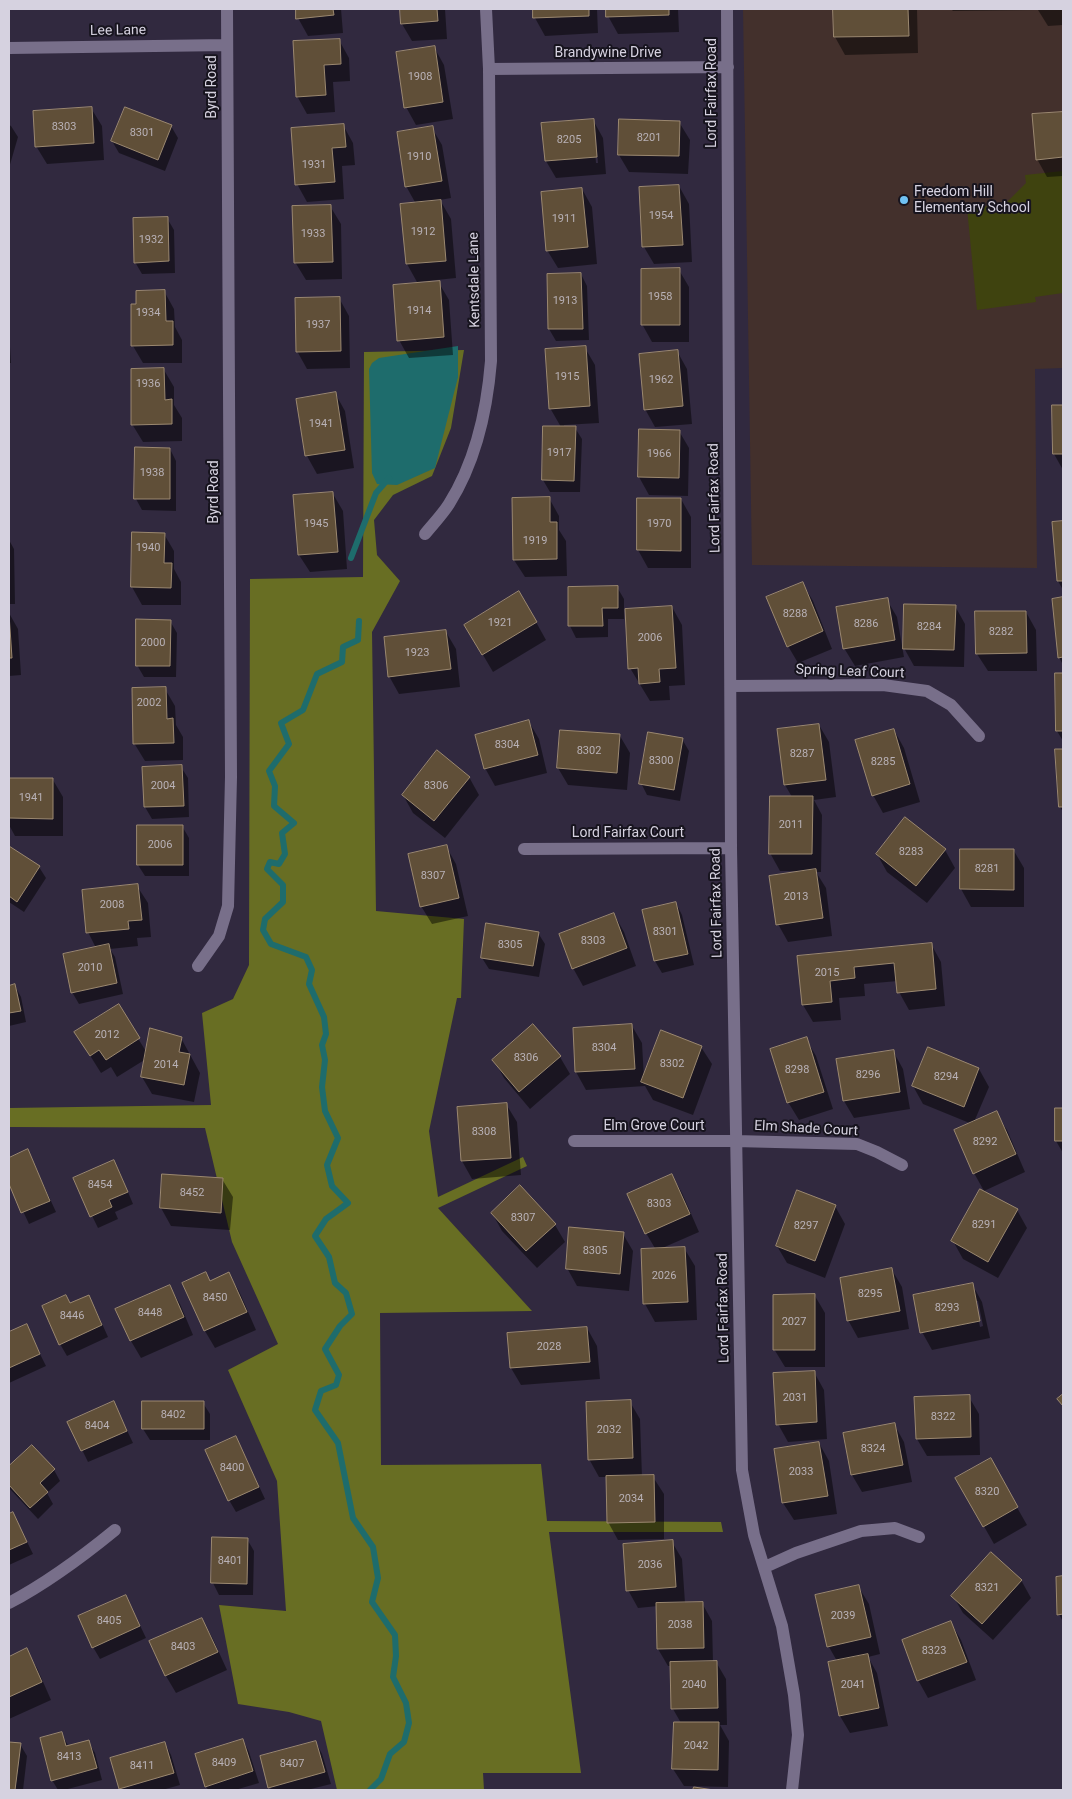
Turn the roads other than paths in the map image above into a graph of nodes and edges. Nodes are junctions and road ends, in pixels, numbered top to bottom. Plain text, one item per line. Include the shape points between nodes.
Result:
1 (227, 9) edge
2 (486, 9) edge
3 (727, 9) edge
4 (227, 45) junction
5 (9, 48) edge
6 (728, 67) junction
7 (489, 69) junction
8 (425, 534) dead end
9 (731, 686) junction
10 (979, 736) dead end
11 (731, 848) junction
12 (524, 849) dead end
13 (198, 966) dead end
14 (574, 1141) dead end
15 (735, 1141) junction
16 (902, 1165) dead end
17 (115, 1530) dead end
18 (920, 1537) dead end
19 (765, 1568) junction
20 (9, 1603) edge
21 (792, 1790) edge

1 - 4 street, Byrd Road
2 - 7 street, Kentsdale Lane
3 - 6 street, Lord Fairfax Road
4 - 5 street, Lee Lane
4 - 13 street, Byrd Road via 231,767 228,906 219,936
6 - 7 street, Brandywine Drive
6 - 9 street, Lord Fairfax Road
7 - 8 street, Kentsdale Lane via 491,361 488,394 479,436 466,471 449,504
9 - 10 street, Spring Leaf Court via 883,685 927,691 951,705
9 - 11 street, Lord Fairfax Road
11 - 12 street, Lord Fairfax Court
11 - 15 street, Lord Fairfax Road
14 - 15 street, Elm Grove Court
15 - 16 street, Elm Shade Court via 857,1144
15 - 19 street, Lord Fairfax Road via 742,1470 746,1502
17 - 20 street via 85,1555
18 - 19 street via 895,1528 861,1531 796,1553
19 - 21 street, Lord Fairfax Road via 782,1626 794,1696 798,1735

